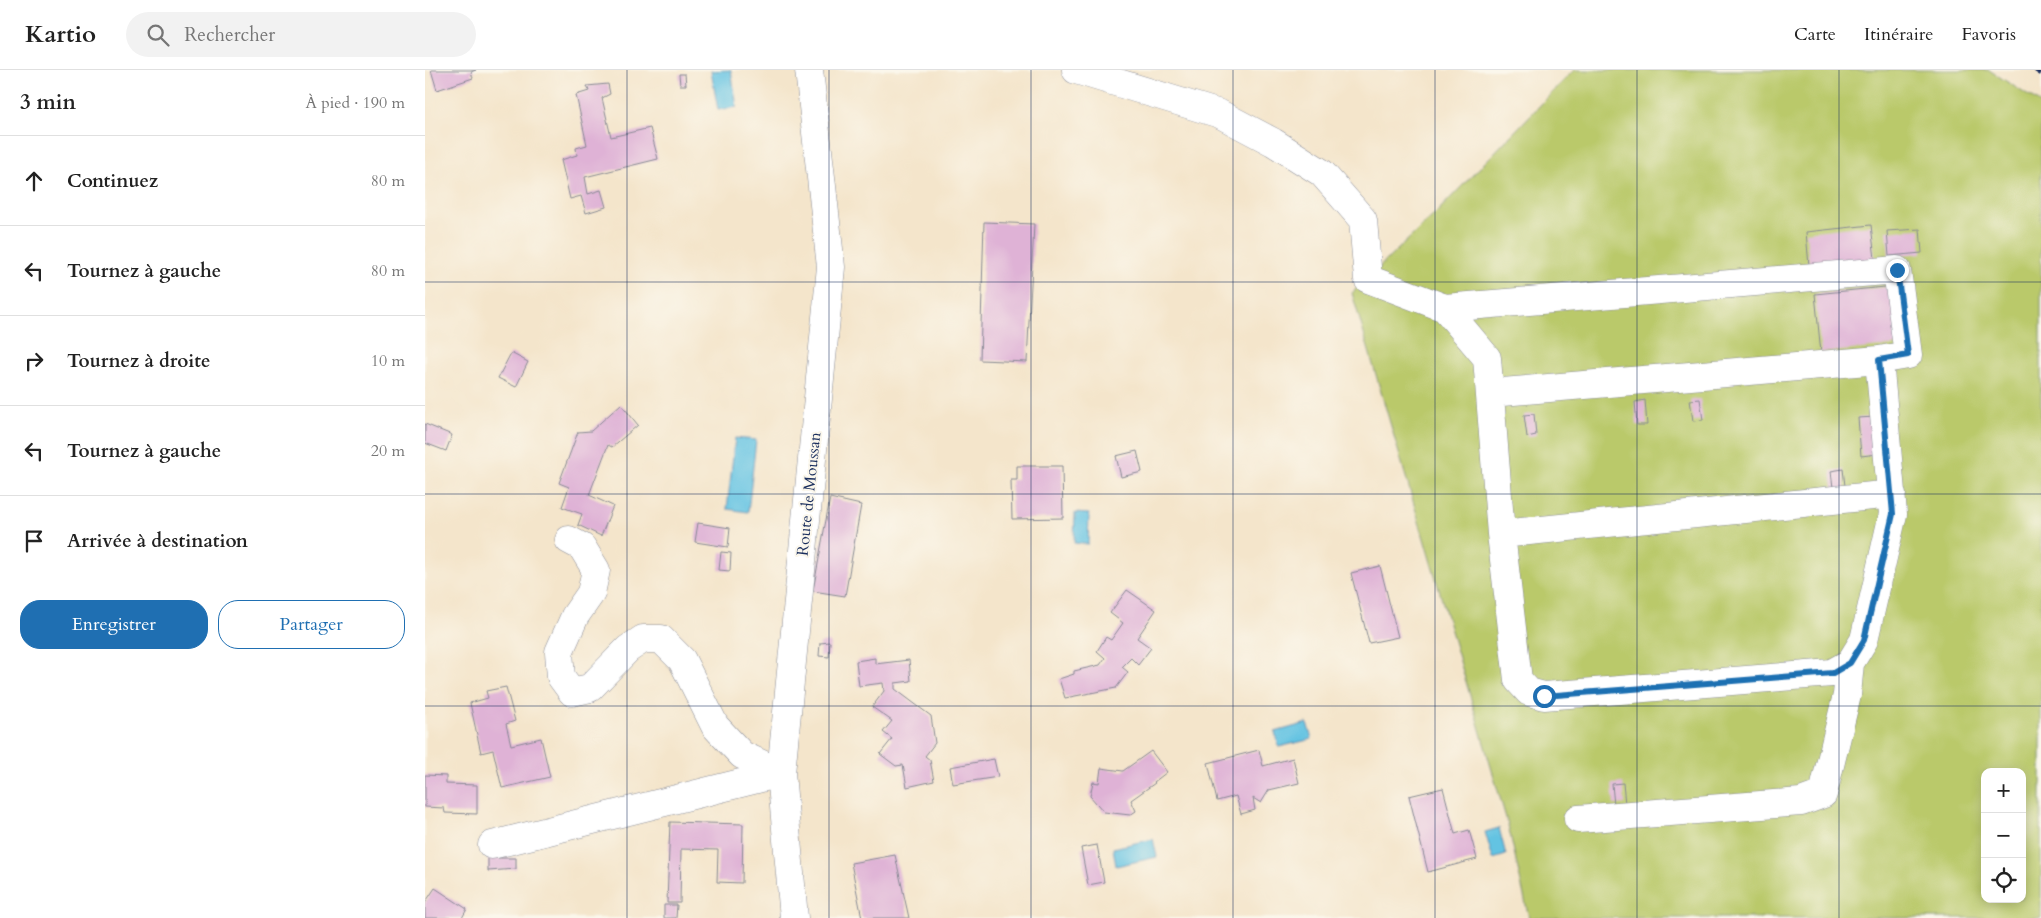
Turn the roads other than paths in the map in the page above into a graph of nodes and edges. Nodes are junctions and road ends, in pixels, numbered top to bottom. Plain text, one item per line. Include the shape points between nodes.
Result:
1 (809, 70) edge
2 (1076, 70) edge
3 (1445, 308) junction
4 (1879, 360) junction
5 (1491, 393) junction
6 (1892, 494) junction
7 (1501, 534) junction
8 (569, 540) dead end
9 (1850, 663) junction
10 (781, 773) junction
11 (1578, 819) dead end
12 (492, 846) dead end
13 (794, 918) edge

1 - 10 street, Route de Moussan via 831,267
2 - 3 street via 1220,114 1322,173 1363,220 1368,279
3 - 4 street via 1897,270 1908,355
3 - 5 street via 1487,358
4 - 5 street
4 - 6 street
5 - 7 street
6 - 7 street
6 - 9 street via 1893,514 1864,640
7 - 9 street via 1518,680 1529,692 1544,696 1833,673
8 - 10 street via 583,547 595,570 591,593 575,616 559,652 561,677 572,692 590,688 628,649 643,640 661,639 682,660 715,726 742,755
9 - 11 street via 1847,696 1823,794 1801,802
10 - 12 street
10 - 13 street, Route de Moussan

